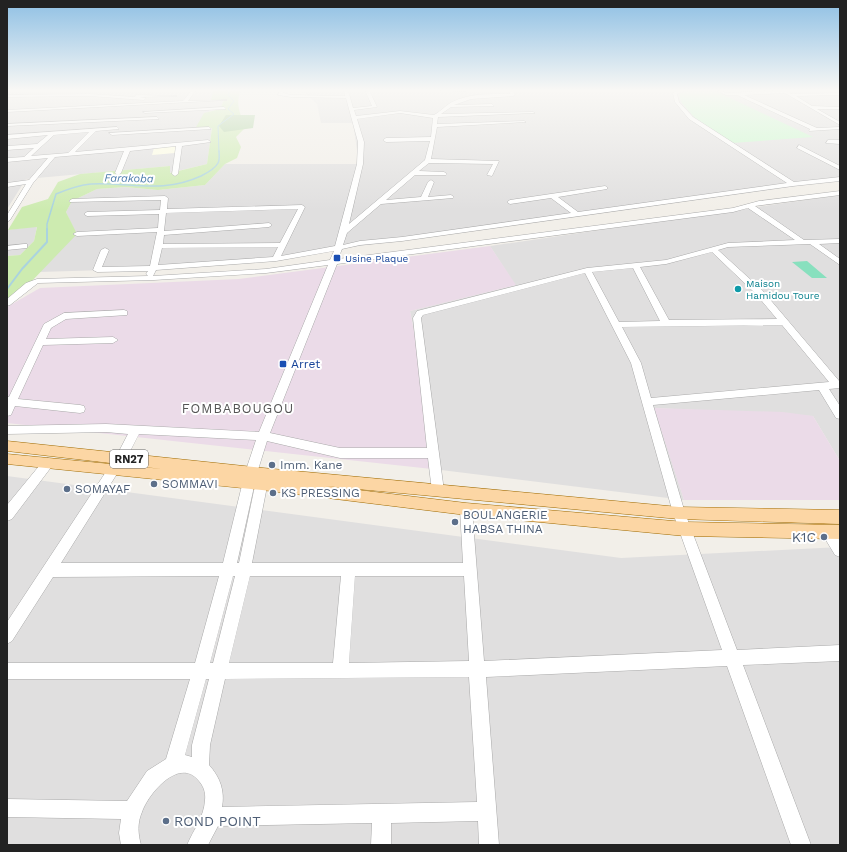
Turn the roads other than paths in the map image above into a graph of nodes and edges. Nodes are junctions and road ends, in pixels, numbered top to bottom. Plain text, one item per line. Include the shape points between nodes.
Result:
1 (57, 130) edge
2 (94, 130) joint
3 (115, 130) edge
4 (175, 130) edge
5 (357, 130) edge
6 (434, 130) edge
7 (709, 130) edge
8 (817, 130) edge
9 (803, 131) dead end
10 (53, 133) junction
11 (7, 137) edge
12 (433, 139) junction
13 (386, 140) dead end
14 (208, 142) dead end
15 (828, 142) dead end
16 (840, 142) edge
17 (179, 145) junction
18 (39, 146) junction
19 (799, 147) dead end
20 (7, 148) edge
21 (128, 149) junction
22 (70, 154) junction
23 (53, 156) junction
24 (25, 159) junction
25 (7, 160) edge
26 (428, 161) junction
27 (840, 168) edge
28 (118, 173) dead end
29 (414, 173) junction
30 (175, 174) dead end
31 (444, 174) dead end
32 (490, 175) dead end
33 (840, 179) edge
34 (31, 182) junction
35 (431, 182) dead end
36 (793, 184) junction
37 (7, 185) edge
38 (605, 188) dead end
39 (840, 193) edge
40 (553, 196) junction
41 (451, 197) dead end
42 (424, 198) junction
43 (123, 199) junction
44 (72, 201) dead end
45 (379, 202) junction
46 (510, 202) dead end
47 (750, 206) junction
48 (163, 212) junction
49 (10, 213) edge
50 (120, 213) junction
51 (87, 214) dead end
52 (576, 214) junction
53 (7, 220) edge
54 (269, 225) dead end
55 (160, 231) junction
56 (344, 232) junction
57 (76, 234) dead end
58 (840, 241) edge
59 (802, 242) junction
60 (812, 242) junction
61 (283, 245) junction
62 (24, 246) dead end
63 (158, 246) junction
64 (7, 248) edge
65 (339, 248) junction
66 (105, 250) dead end
67 (712, 250) junction
68 (276, 259) junction
69 (334, 261) junction
70 (840, 263) edge
71 (636, 266) junction
72 (153, 268) junction
73 (587, 270) junction
74 (148, 278) junction
75 (7, 303) edge
76 (124, 313) dead end
77 (784, 322) junction
78 (666, 323) junction
79 (616, 325) junction
80 (113, 340) dead end
81 (40, 342) junction
82 (822, 387) junction
83 (9, 402) edge
84 (647, 402) junction
85 (80, 409) dead end
86 (7, 412) edge
87 (840, 415) edge
88 (7, 430) edge
89 (136, 430) junction
90 (263, 436) junction
91 (7, 446) edge
92 (433, 453) junction
93 (122, 458) junction
94 (7, 459) edge
95 (48, 463) junction
96 (114, 470) junction
97 (257, 478) junction
98 (438, 491) junction
99 (466, 509) junction
100 (679, 513) junction
101 (7, 515) edge
102 (840, 517) edge
103 (685, 529) junction
104 (834, 532) edge
105 (840, 550) edge
106 (349, 569) junction
107 (470, 569) junction
108 (50, 570) junction
109 (228, 570) junction
110 (244, 570) junction
111 (7, 636) edge
112 (840, 653) edge
113 (732, 658) junction
114 (477, 669) junction
115 (7, 671) edge
116 (201, 671) junction
117 (219, 671) junction
118 (340, 671) junction
119 (172, 766) junction
120 (200, 767) junction
121 (7, 808) edge
122 (132, 810) junction
123 (487, 811) junction
124 (382, 813) junction
125 (212, 818) junction
126 (131, 845) edge
127 (197, 845) edge
128 (381, 845) edge
129 (489, 845) edge
130 (801, 845) edge

1 - 10 street
2 - 10 street
2 - 22 street
3 - 4 street via 112,133
5 - 56 street via 361,142 360,164
6 - 12 street
7 - 36 street
8 - 9 street
10 - 11 street
10 - 18 street
12 - 13 street
12 - 26 street
14 - 17 street
15 - 16 street
17 - 21 street
17 - 30 street
18 - 20 street
18 - 24 street
19 - 27 street
21 - 22 street
21 - 28 street
22 - 23 street
23 - 24 street
23 - 34 street
24 - 25 street
26 - 29 street
26 - 32 street via 496,162
29 - 31 street
29 - 45 street
33 - 36 street
34 - 37 street
34 - 49 street
35 - 42 street
36 - 52 street
38 - 40 street
39 - 47 street
40 - 46 street
40 - 52 street
41 - 42 street
42 - 45 street
43 - 44 street
43 - 48 street via 165,198
43 - 50 street
45 - 56 street
47 - 59 street
47 - 69 street
48 - 50 street
48 - 55 street
48 - 61 street via 302,207
49 - 53 street
50 - 51 street
52 - 65 street
54 - 55 street
55 - 57 street
55 - 63 street
56 - 65 street
58 - 60 street
59 - 60 street
59 - 67 street via 728,245
60 - 70 street
61 - 63 street
61 - 68 street
62 - 64 street
63 - 72 street
65 - 68 street
65 - 69 street
66 - 72 street via 97,270
67 - 71 street via 666,262
67 - 77 street via 759,292
68 - 72 street
69 - 74 street via 266,271
69 - 90 street
71 - 73 street
71 - 78 street
72 - 74 street
73 - 79 street
73 - 92 street via 420,313 417,318
74 - 75 street via 37,281 30,283 15,299
76 - 81 street via 64,316 47,326
77 - 78 street
77 - 82 street via 837,385
78 - 79 street
79 - 84 street via 636,363
80 - 81 street
81 - 83 street
82 - 84 street
82 - 87 street
83 - 85 street
83 - 86 street
84 - 100 street
88 - 89 street
89 - 90 street
89 - 93 street
90 - 92 street via 340,453
90 - 97 street
91 - 93 main road, RN27
92 - 98 street
93 - 96 street
93 - 97 main road, RN27
94 - 95 main road, RN27
95 - 96 main road, RN27
95 - 101 street
96 - 97 main road, RN27
96 - 108 street
97 - 98 main road, RN27
97 - 99 main road, RN27
97 - 109 street
97 - 110 street
98 - 100 main road, RN27
99 - 103 main road, RN27
99 - 107 street
100 - 102 main road, RN27
100 - 103 street
103 - 104 main road, RN27
103 - 113 street
104 - 105 street
106 - 107 street
106 - 110 street
106 - 118 street
107 - 114 street
108 - 109 street
108 - 111 street
109 - 110 street
109 - 116 street
110 - 117 street
112 - 113 street
113 - 114 street
113 - 130 street
114 - 118 street
114 - 123 street
115 - 116 street
116 - 117 street
116 - 119 street
117 - 118 street
117 - 120 street via 201,745
119 - 120 street via 188,763
119 - 122 street via 144,787
120 - 125 street via 211,779 215,796
121 - 122 street
122 - 126 street via 128,835
123 - 124 street
123 - 129 street
124 - 125 street
124 - 128 street
125 - 127 street

